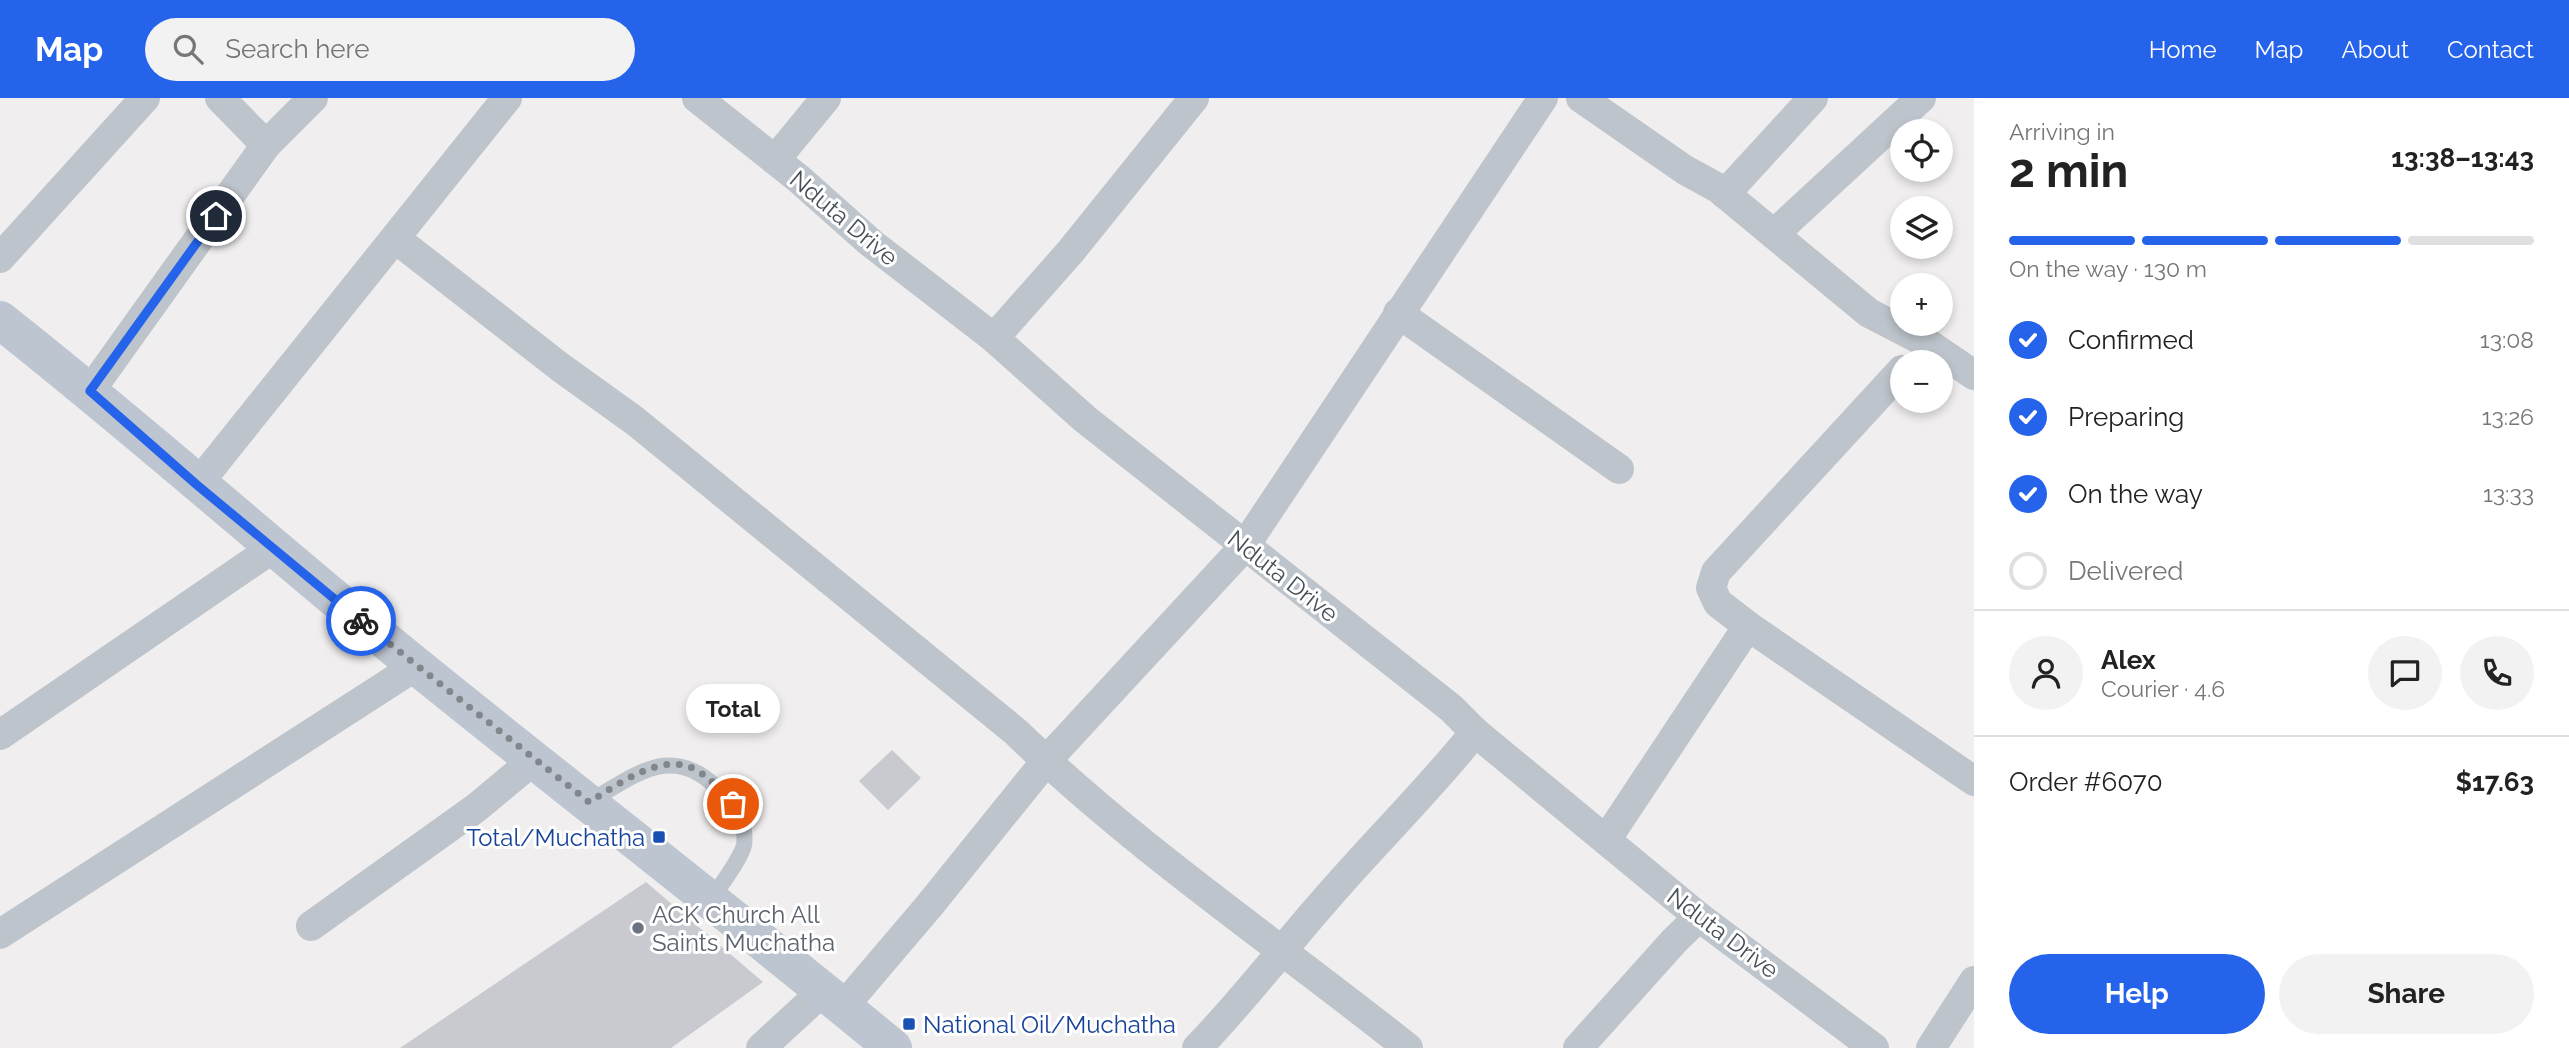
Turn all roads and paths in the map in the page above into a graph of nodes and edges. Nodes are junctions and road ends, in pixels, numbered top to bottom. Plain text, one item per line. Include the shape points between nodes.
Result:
1 (145, 98) edge
2 (220, 98) edge
3 (313, 98) edge
4 (507, 98) edge
5 (697, 98) edge
6 (826, 98) edge
7 (1194, 98) edge
8 (1543, 98) edge
9 (1581, 98) edge
10 (1813, 98) edge
11 (1921, 98) edge
12 (266, 145) junction
13 (775, 160) junction
14 (1725, 194) junction
15 (1774, 234) junction
16 (396, 239) junction
17 (0, 258) edge
18 (1398, 313) junction
19 (0, 320) edge
20 (994, 338) junction
21 (1915, 350) edge
22 (1953, 366) edge
23 (1974, 375) edge
24 (1890, 383) edge
25 (90, 391) junction
26 (1619, 469) dead end
27 (197, 485) junction
28 (1244, 547) junction
29 (273, 548) junction
30 (1748, 626) junction
31 (416, 666) junction
32 (1475, 732) junction
33 (0, 735) edge
34 (535, 759) junction
35 (1046, 761) junction
36 (1974, 781) edge
37 (589, 802) junction
38 (1606, 840) junction
39 (711, 900) junction
40 (1699, 918) junction
41 (311, 926) dead end
42 (0, 934) edge
43 (1284, 950) junction
44 (1974, 981) edge
45 (833, 999) junction
46 (761, 1048) edge
47 (893, 1048) edge
48 (1197, 1048) edge
49 (1408, 1048) edge
50 (1578, 1048) edge
51 (1874, 1048) edge
52 (1931, 1048) edge

1 - 17 street
2 - 12 street
3 - 12 street
4 - 16 street
5 - 13 street, Nduta Drive
6 - 13 street
7 - 20 street
8 - 18 street
9 - 14 street
10 - 14 street
11 - 15 street
12 - 25 street
13 - 20 street, Nduta Drive via 846,223
14 - 15 street
15 - 21 street
16 - 27 street
16 - 35 street via 635,421
18 - 26 street
18 - 28 street
19 - 25 main road
20 - 28 street, Nduta Drive via 1085,419
22 - 23 street
24 - 30 street via 1716,572 1711,588 1718,603
25 - 27 main road
27 - 29 main road
28 - 32 street, Nduta Drive via 1426,688
28 - 35 street
29 - 31 main road
29 - 33 street
30 - 36 street
30 - 38 street
31 - 34 main road
31 - 42 street
32 - 38 street, Nduta Drive
32 - 43 street
34 - 37 main road
34 - 41 street via 476,808
35 - 43 street
35 - 45 street via 929,906
37 - 39 main road
37 - 39 lane via 644,769 694,768 714,783 742,820 744,845
38 - 40 street, Nduta Drive
39 - 45 main road
40 - 50 street
40 - 51 street, Nduta Drive
43 - 48 street
43 - 49 street
44 - 52 street
45 - 46 street
45 - 47 main road

